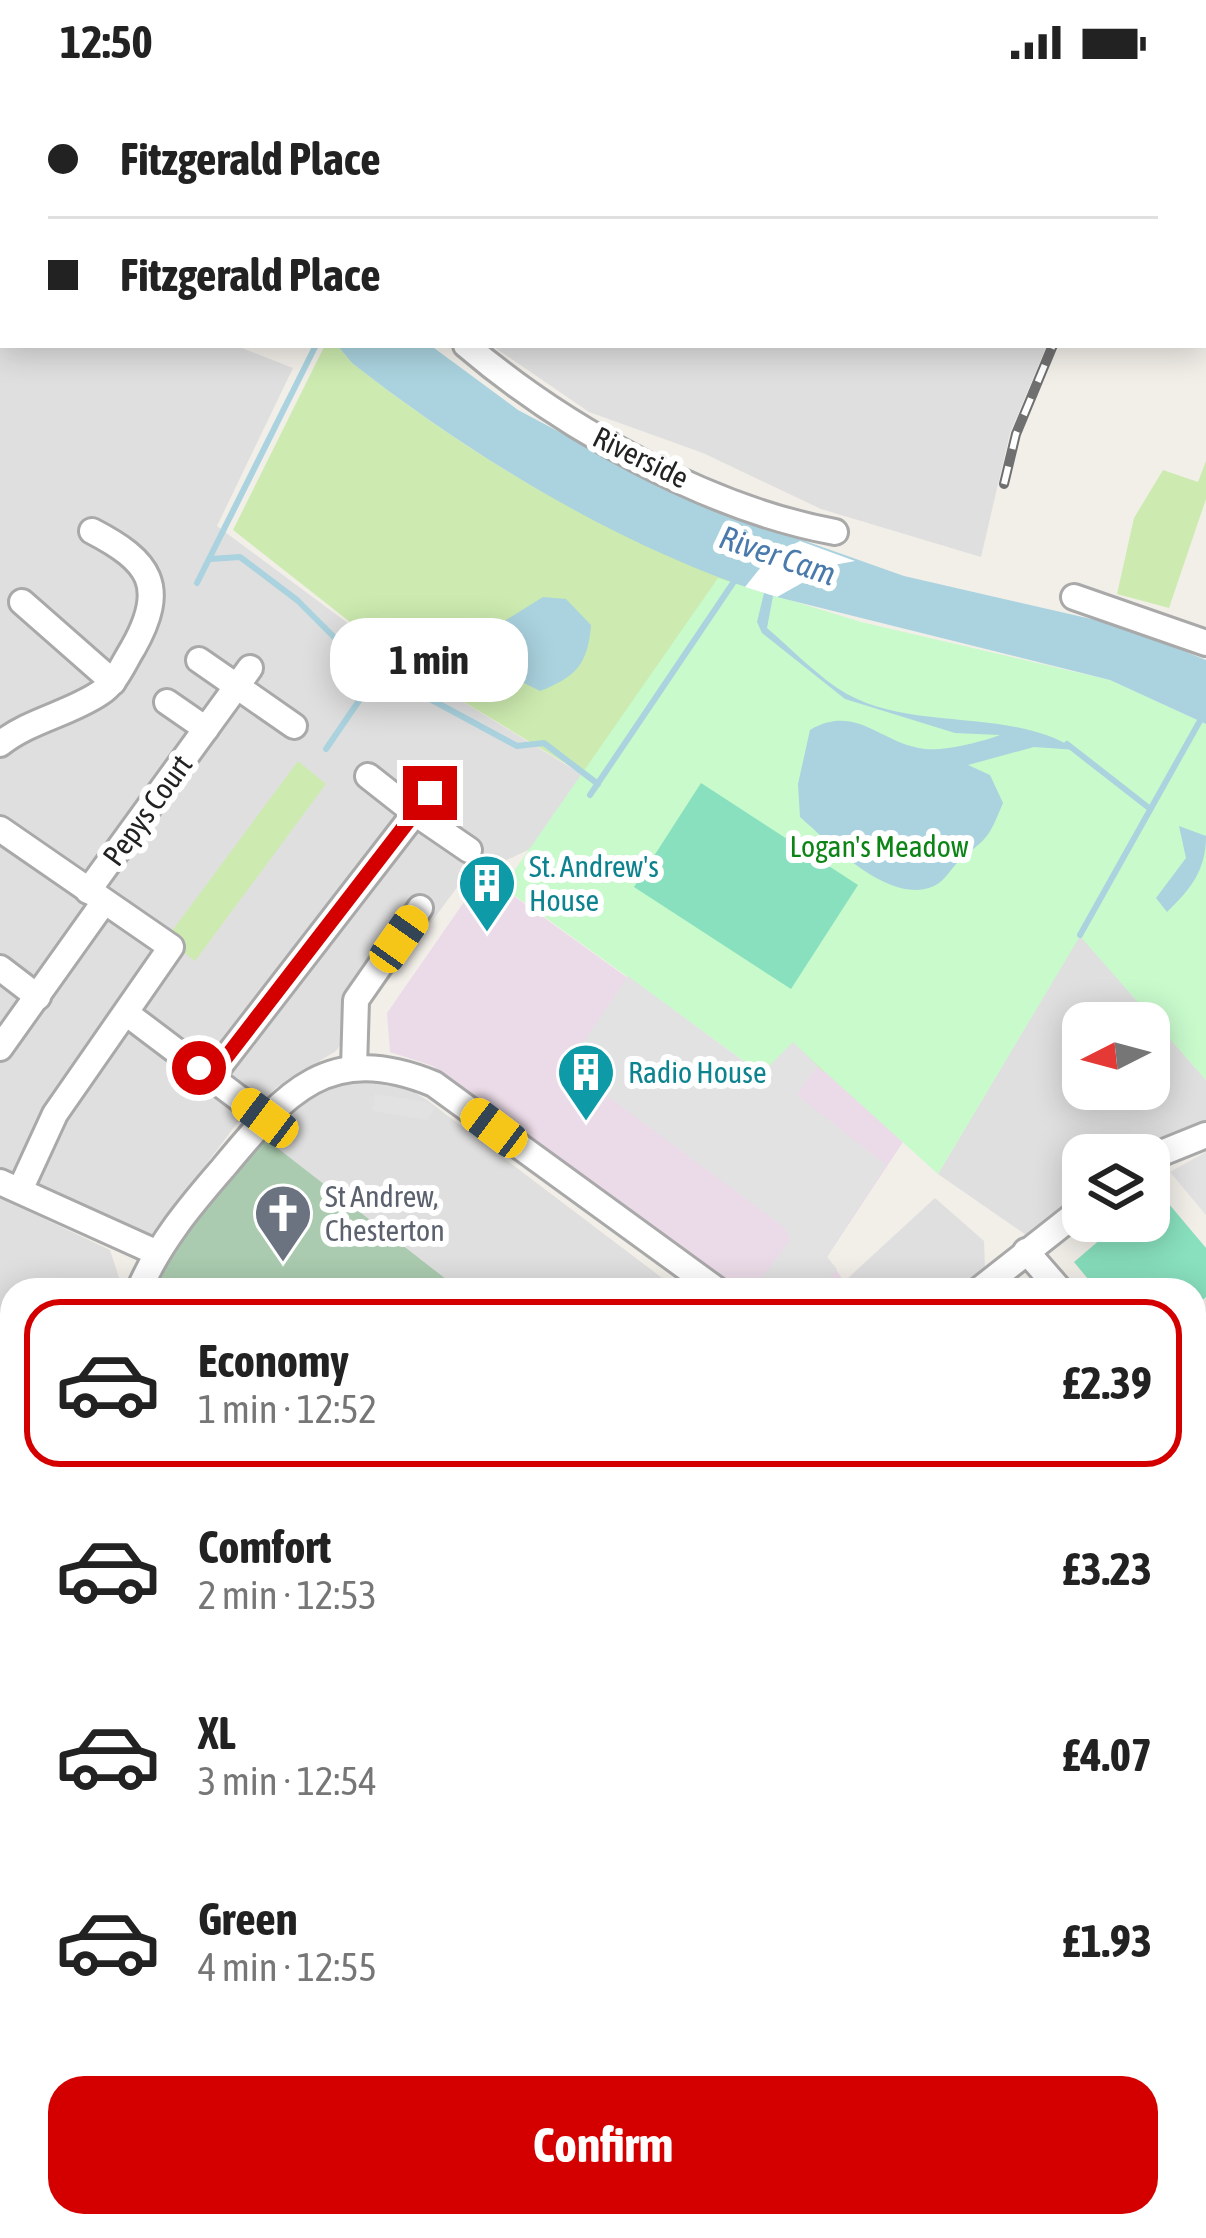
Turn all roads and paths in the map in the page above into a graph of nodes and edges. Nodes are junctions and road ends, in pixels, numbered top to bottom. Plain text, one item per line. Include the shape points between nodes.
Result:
1 (473, 348) edge
2 (92, 531) dead end
3 (835, 532) dead end
4 (1074, 598) dead end
5 (22, 602) dead end
6 (1206, 643) edge
7 (199, 660) dead end
8 (243, 677) junction
9 (113, 682) junction
10 (167, 702) dead end
11 (294, 726) dead end
12 (206, 728) junction
13 (0, 744) edge
14 (368, 776) dead end
15 (422, 803) junction
16 (0, 830) edge
17 (470, 850) dead end
18 (96, 896) junction
19 (420, 908) dead end
20 (0, 968) edge
21 (38, 997) junction
22 (126, 1013) junction
23 (0, 1048) edge
24 (354, 1068) junction
25 (211, 1077) junction
26 (265, 1118) junction
27 (1206, 1135) edge
28 (1170, 1150) edge
29 (10, 1186) edge
30 (1062, 1224) edge
31 (1026, 1251) junction
32 (155, 1252) junction
33 (144, 1278) edge
34 (697, 1278) edge
35 (993, 1278) edge
36 (1050, 1278) edge

1 - 3 street, Riverside via 618,449 801,526
2 - 9 street via 146,570 153,592 146,625
4 - 6 street
5 - 9 street
7 - 8 street
8 - 11 street
8 - 12 street, Pepys Court
9 - 13 street
10 - 12 street, Pepys Court
12 - 18 street, Pepys Court
14 - 15 street
15 - 17 street
15 - 25 street
16 - 18 street
18 - 21 street, Pepys Court
18 - 22 street via 171,947
19 - 24 street via 356,1000
20 - 21 street
21 - 23 street, Pepys Court
22 - 25 street
22 - 29 street
24 - 26 street via 296,1088
24 - 34 street via 434,1084
25 - 26 street
26 - 32 street
27 - 28 street
29 - 32 street
30 - 31 street
31 - 35 street
31 - 36 street
32 - 33 street

